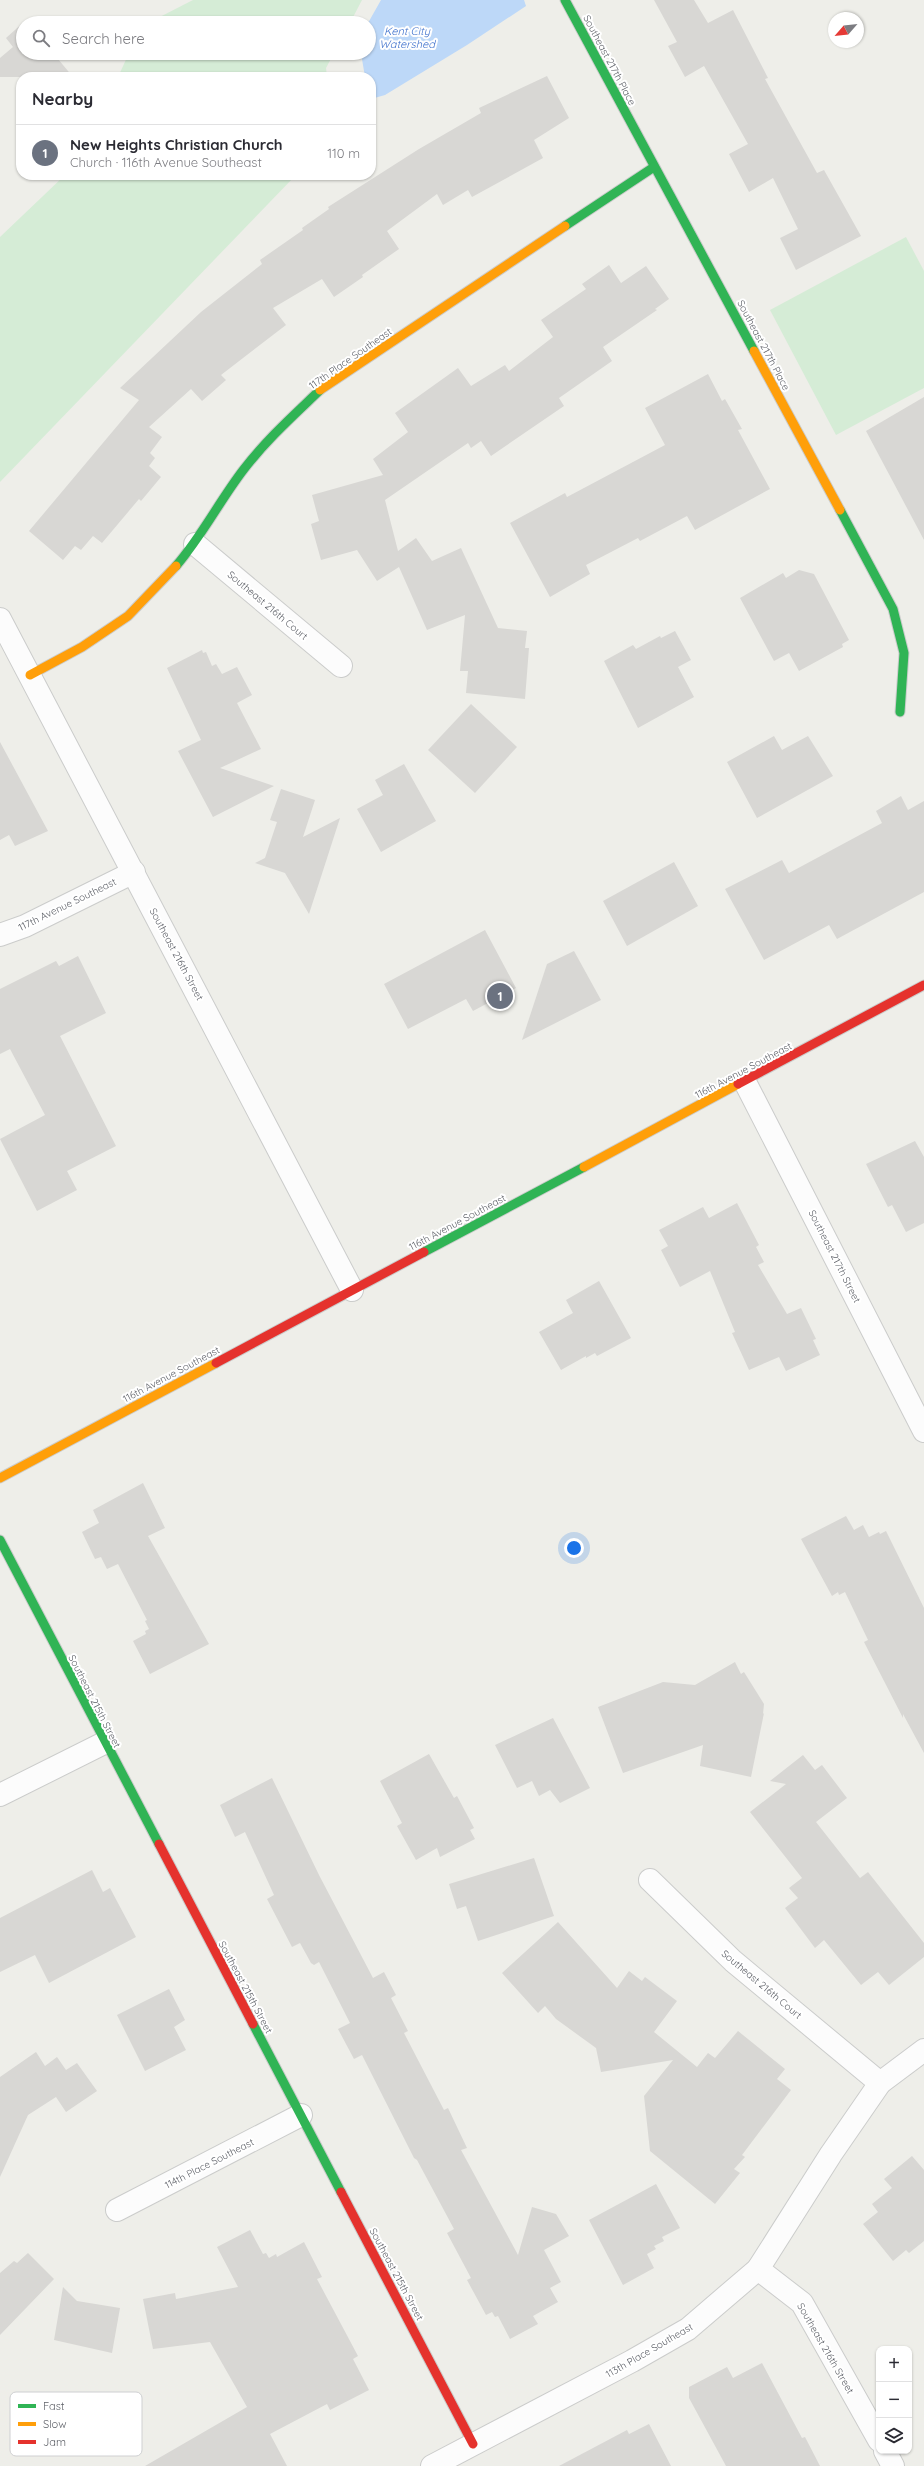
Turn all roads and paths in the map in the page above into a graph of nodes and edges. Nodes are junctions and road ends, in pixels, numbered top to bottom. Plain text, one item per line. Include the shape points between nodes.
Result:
1 (565, 0) edge
2 (654, 167) junction
3 (195, 544) junction
4 (0, 619) edge
5 (341, 666) dead end
6 (30, 675) junction
7 (900, 712) dead end
8 (134, 872) junction
9 (0, 935) edge
10 (924, 985) edge
11 (745, 1082) junction
12 (352, 1290) junction
13 (924, 1431) edge
14 (0, 1478) edge
15 (0, 1540) edge
16 (104, 1742) junction
17 (0, 1795) edge
18 (650, 1880) dead end
19 (924, 2050) edge
20 (880, 2083) junction
21 (301, 2115) junction
22 (117, 2210) dead end
23 (758, 2269) junction
24 (876, 2435) edge
25 (473, 2444) junction
26 (887, 2454) edge
27 (432, 2466) edge
28 (893, 2466) edge

1 - 2 street, Southeast 217th Place
2 - 3 street, 117th Place Southeast via 321,390 273,435 244,469
2 - 7 street, Southeast 217th Place via 893,609 904,653
3 - 5 street, Southeast 216th Court
3 - 6 street, 117th Place Southeast via 128,616 82,647
4 - 6 street, Southeast 216th Street
6 - 8 street, Southeast 216th Street
8 - 9 street, 117th Avenue Southeast via 25,926
8 - 12 street, Southeast 216th Street
10 - 11 street, 116th Avenue Southeast
11 - 12 street, 116th Avenue Southeast
11 - 13 street, Southeast 217th Street
12 - 14 street, 116th Avenue Southeast
15 - 16 street, Southeast 215th Street
16 - 17 street
16 - 21 street, Southeast 215th Street
18 - 20 street, Southeast 216th Court via 733,1961
19 - 20 street, 113th Place Southeast
20 - 23 street, 113th Place Southeast via 831,2154
21 - 22 street, 114th Place Southeast
21 - 25 street, Southeast 215th Street
23 - 24 street, Southeast 216th Street via 802,2303
23 - 25 street, 113th Place Southeast via 688,2329
25 - 27 street, 113th Place Southeast
26 - 28 street

